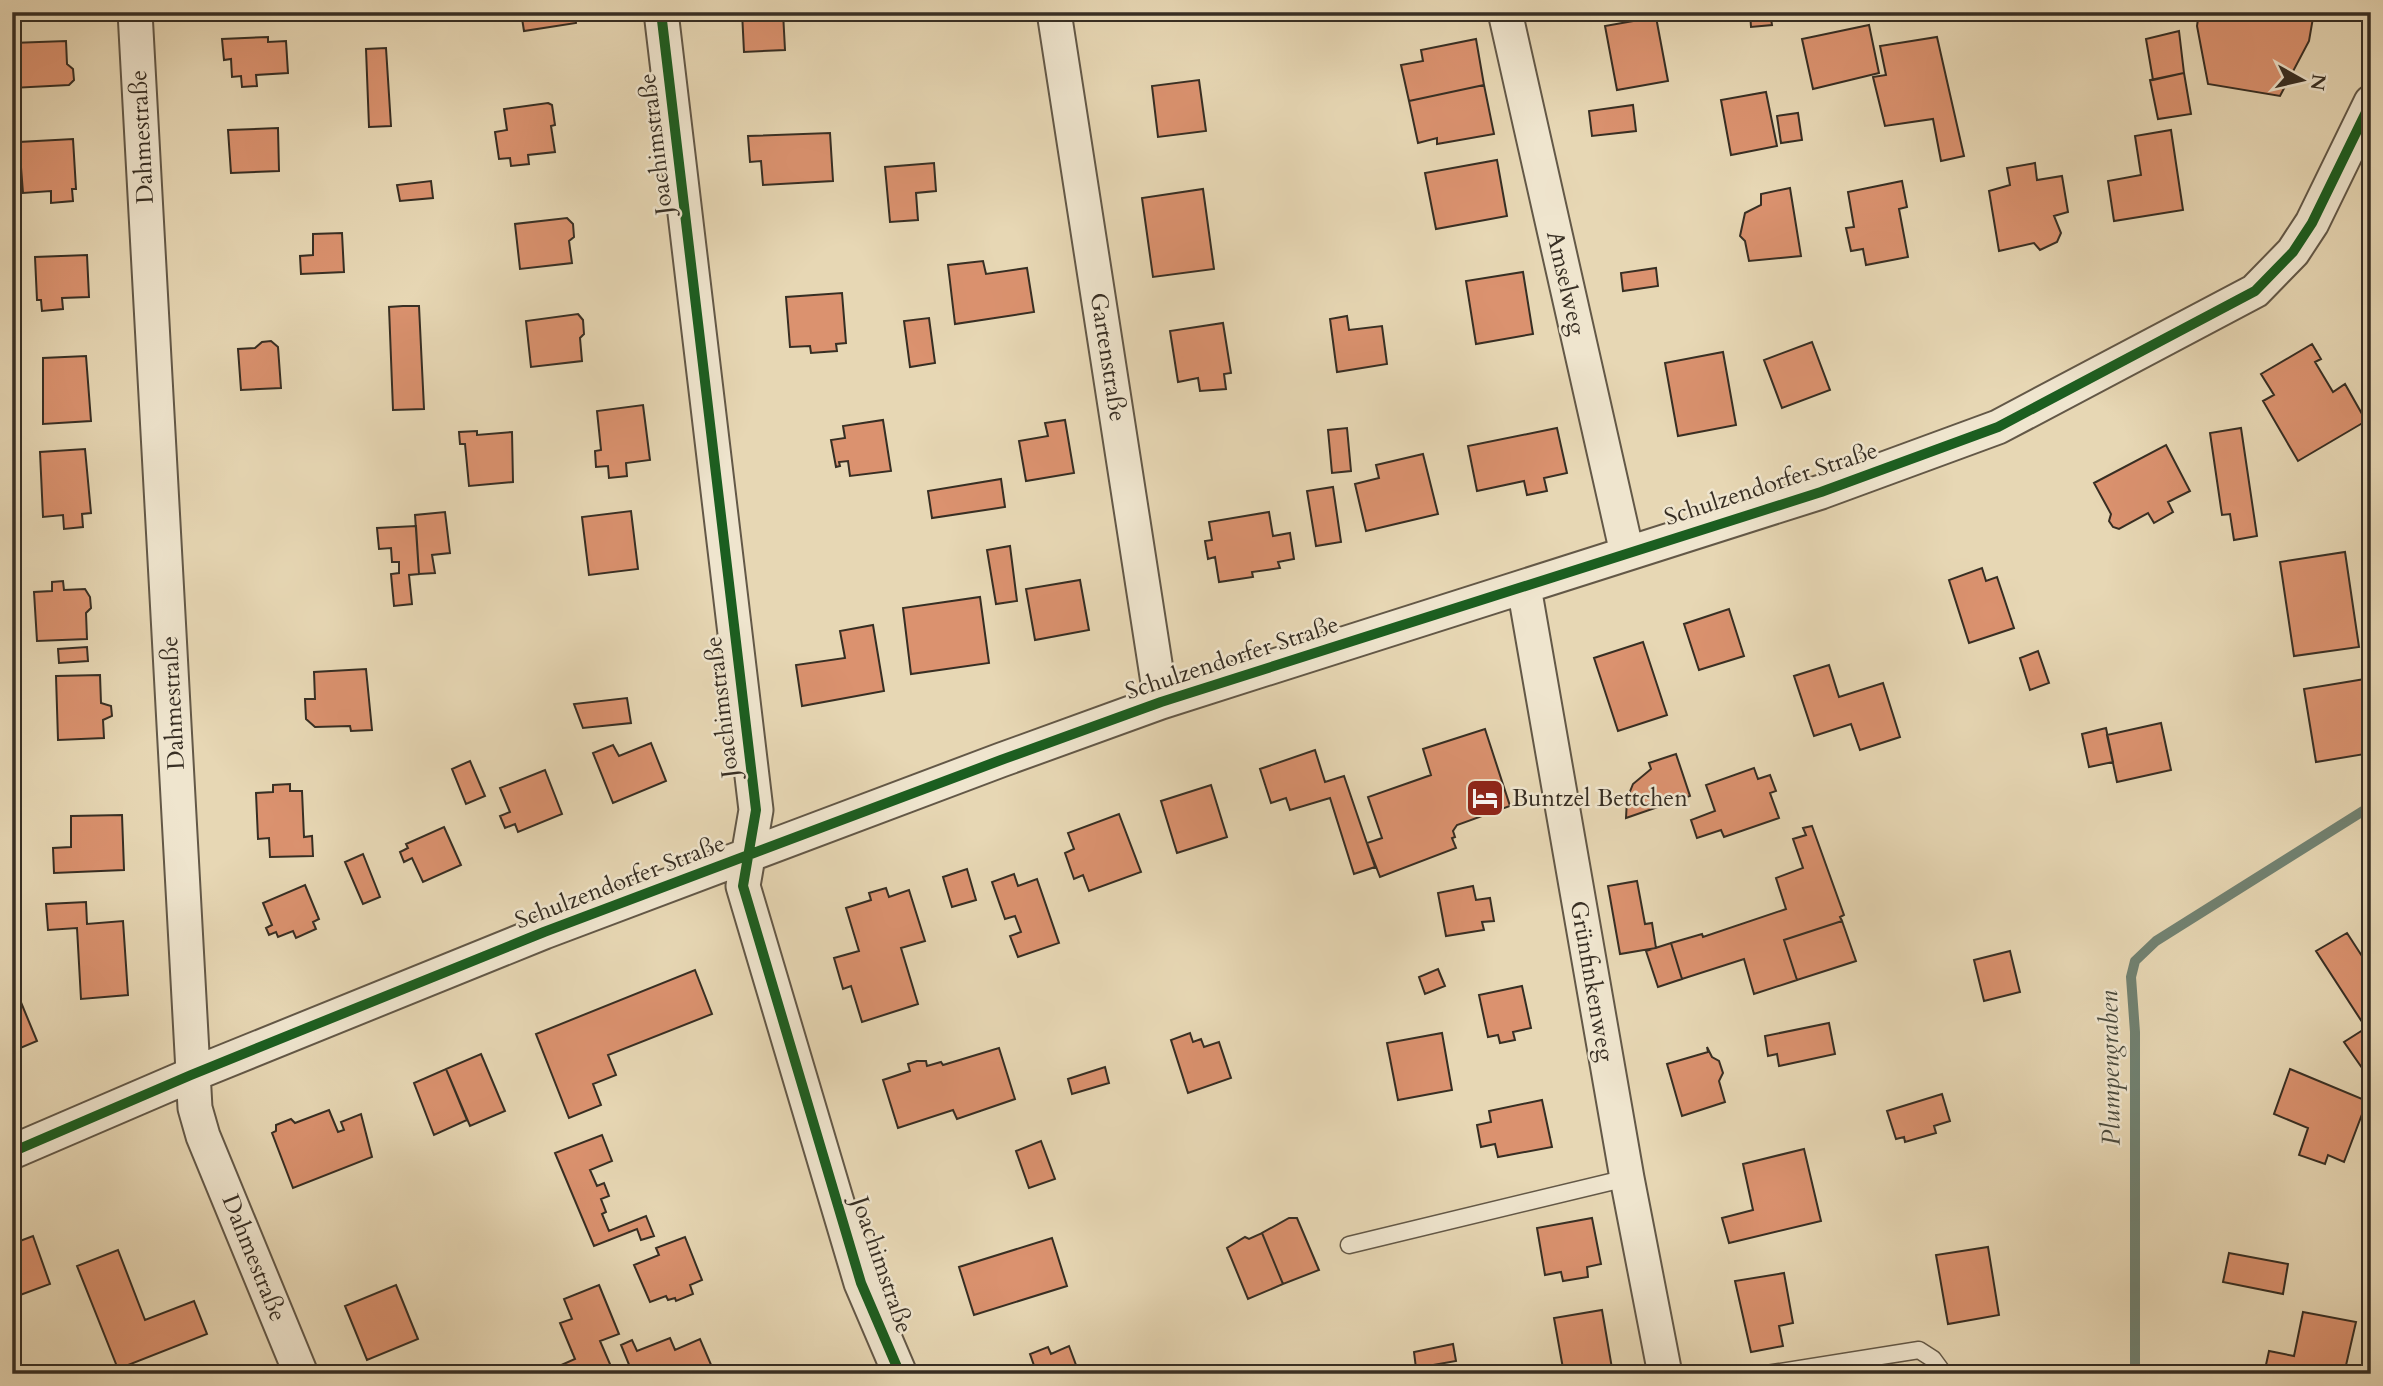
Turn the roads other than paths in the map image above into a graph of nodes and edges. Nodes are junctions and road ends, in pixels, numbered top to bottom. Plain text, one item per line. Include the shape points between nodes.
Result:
1 (135, 12) edge
2 (661, 12) edge
3 (1054, 12) edge
4 (1505, 12) edge
5 (2371, 102) edge
6 (1627, 553) junction
7 (1524, 586) junction
8 (1161, 702) junction
9 (747, 856) junction
10 (191, 1075) junction
11 (12, 1152) edge
12 (1627, 1178) junction
13 (1349, 1245) dead end
14 (301, 1374) edge
15 (900, 1374) edge
16 (1665, 1374) edge
17 (1767, 1374) edge
18 (1944, 1374) edge

1 - 10 street, Dahmestraße
2 - 9 street, Joachimstraße via 756,810
3 - 8 street, Gartenstraße
4 - 6 street, Amselweg
5 - 6 street, Schulzendorfer Straße via 2293,252 2264,282 2232,305 1998,427 1821,492
6 - 7 street, Schulzendorfer Straße
7 - 8 street, Schulzendorfer Straße
7 - 12 street, Grünfinkenweg
8 - 9 street, Schulzendorfer Straße
9 - 10 street, Schulzendorfer Straße via 544,932
9 - 15 street, Joachimstraße via 746,900 861,1283
10 - 11 street, Schulzendorfer Straße
10 - 14 street, Dahmestraße via 203,1136
12 - 13 lane
12 - 16 street, Grünfinkenweg
17 - 18 lane via 1919,1350

